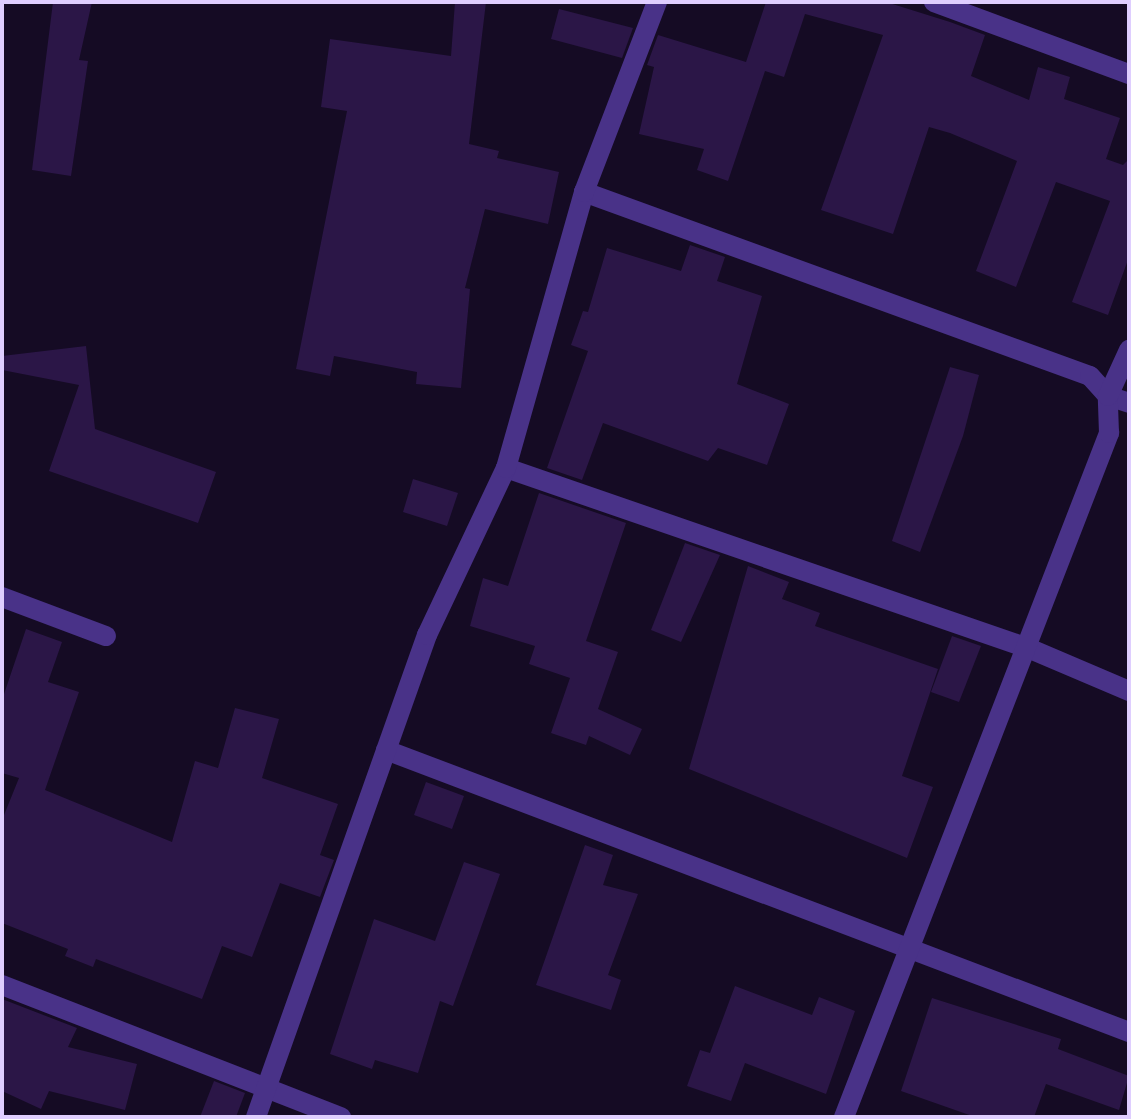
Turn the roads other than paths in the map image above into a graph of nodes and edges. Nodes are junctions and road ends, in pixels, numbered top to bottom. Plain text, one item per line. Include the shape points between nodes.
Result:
1 (657, 2) edge
2 (934, 2) edge
3 (1129, 74) edge
4 (584, 192) junction
5 (1129, 350) edge
6 (1108, 396) junction
7 (1129, 403) edge
8 (506, 468) junction
9 (2, 597) edge
10 (106, 636) dead end
11 (1028, 648) junction
12 (1129, 691) edge
13 (386, 750) junction
14 (913, 950) junction
15 (2, 985) edge
16 (1129, 1032) edge
17 (266, 1087) junction
18 (256, 1117) edge
19 (341, 1117) edge
20 (844, 1117) edge

1 - 4 street
2 - 3 street
4 - 6 street via 1090,376
4 - 8 street
5 - 6 street
6 - 7 street
6 - 11 street via 1109,433
8 - 11 street
8 - 13 street via 427,635
9 - 10 street
11 - 12 street
11 - 14 street
13 - 14 street
13 - 17 street
14 - 16 street
14 - 20 street
15 - 17 street
17 - 18 street
17 - 19 street

